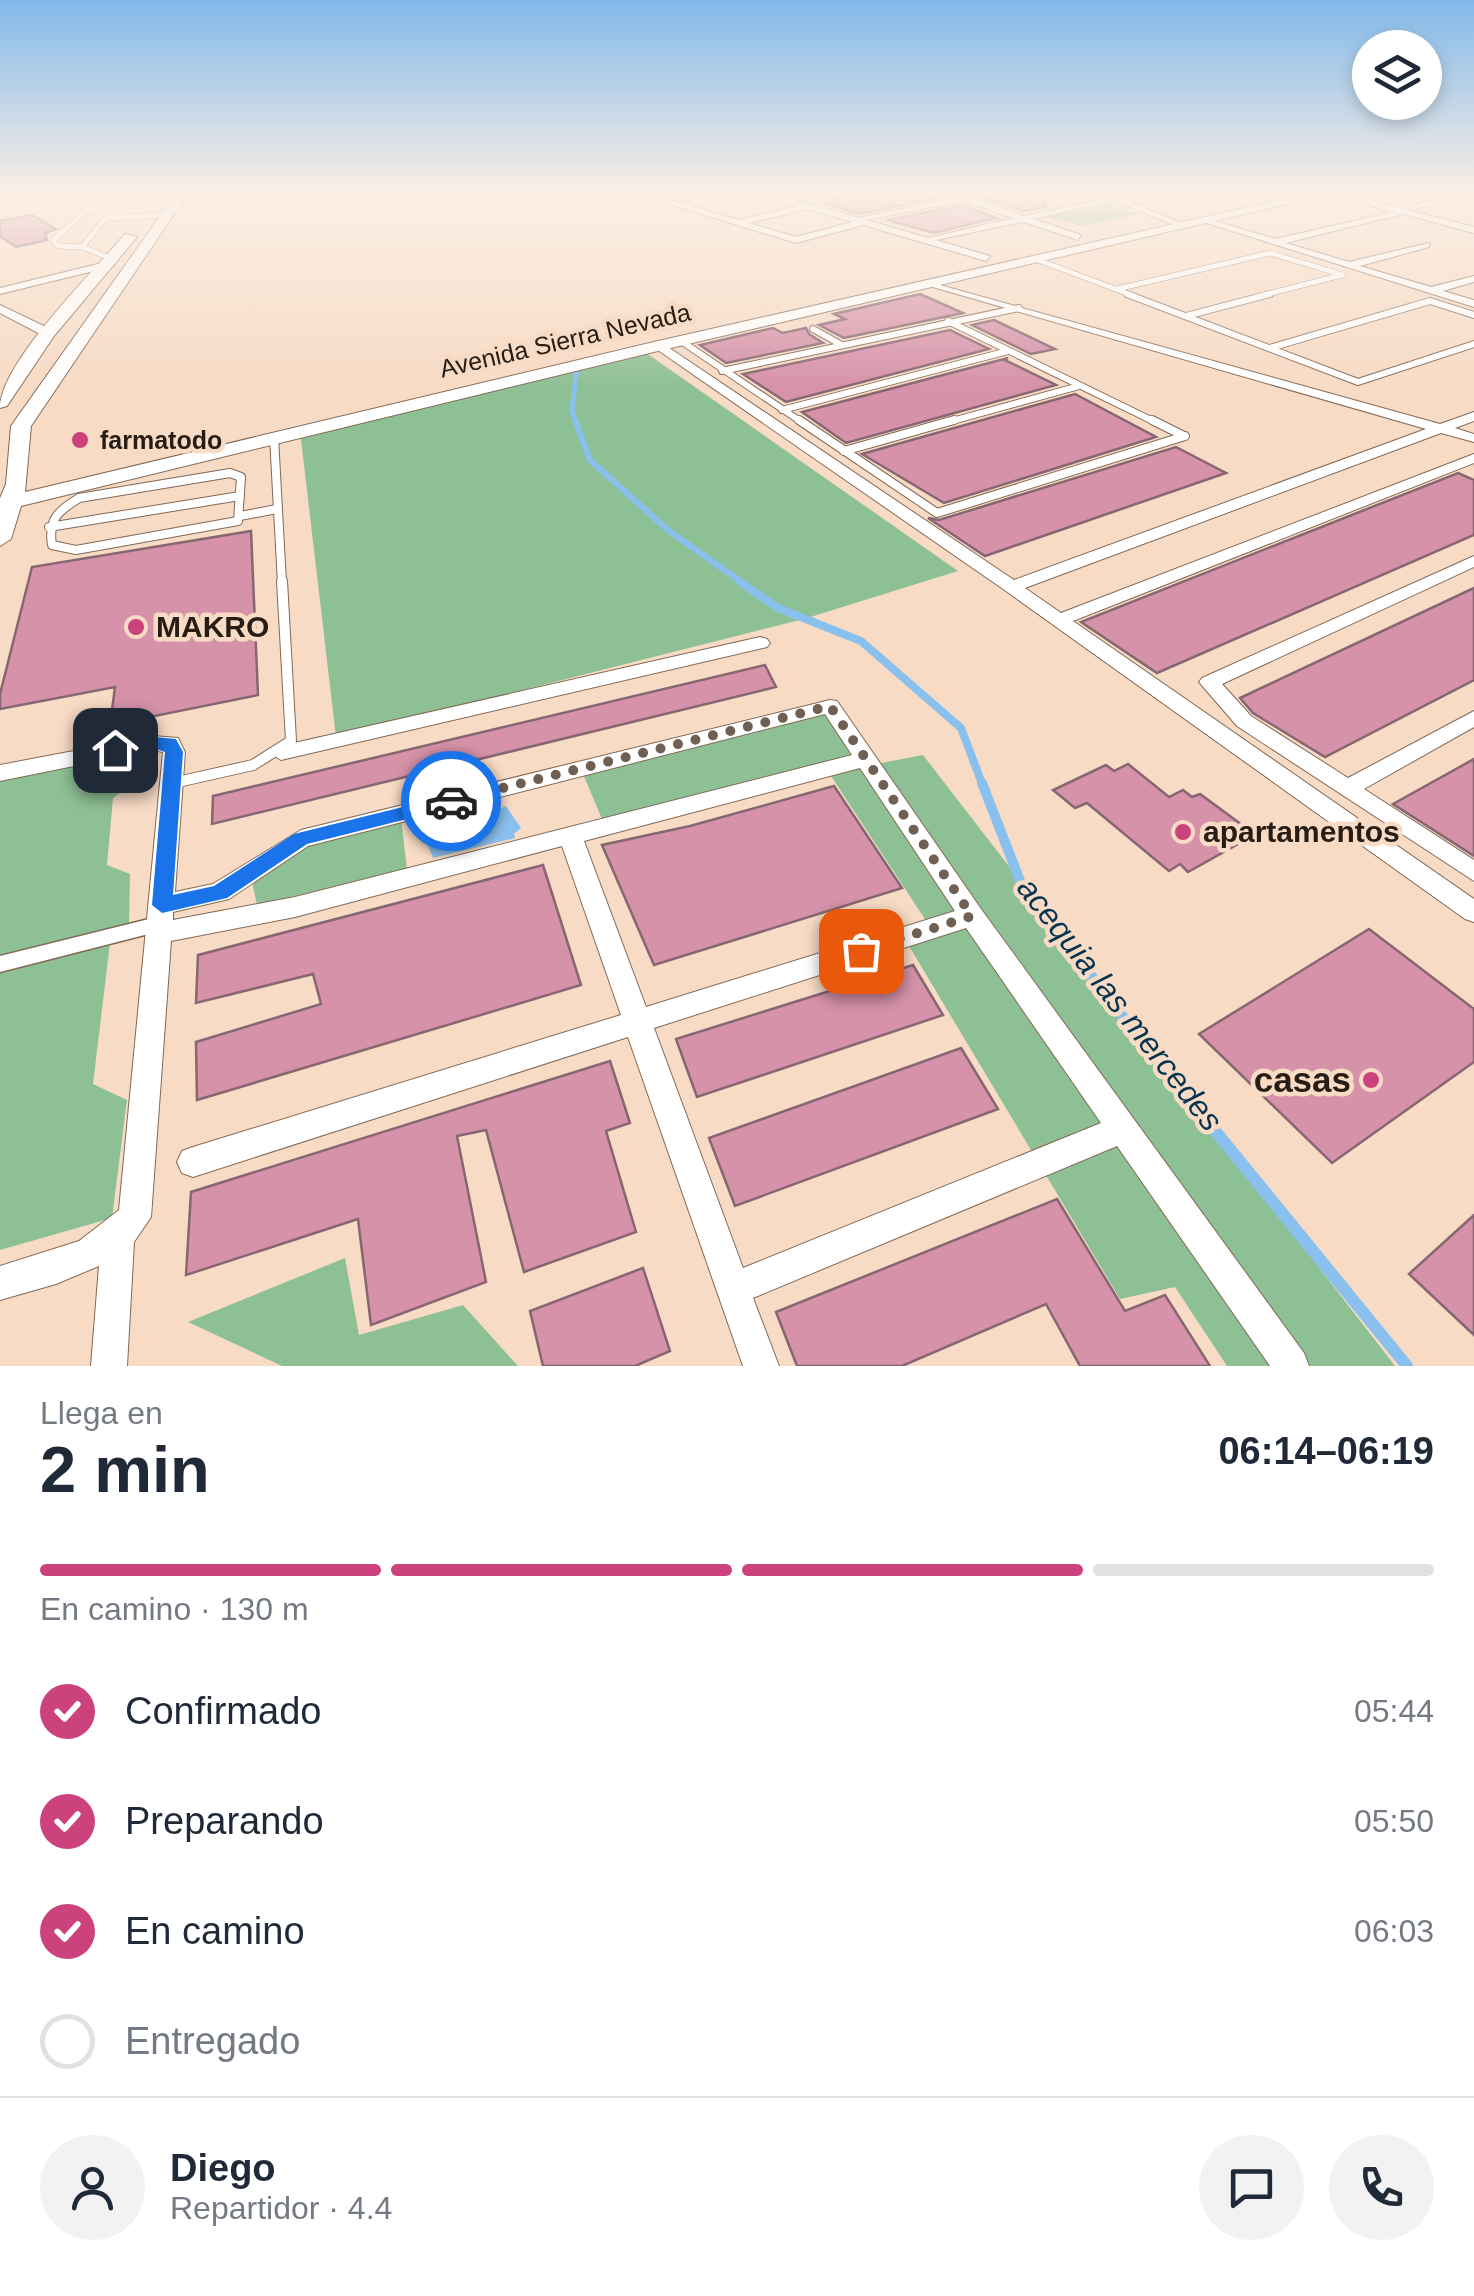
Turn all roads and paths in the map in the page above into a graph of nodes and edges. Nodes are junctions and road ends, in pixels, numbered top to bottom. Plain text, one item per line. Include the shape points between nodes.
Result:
1 (107, 259) edge
2 (137, 259) edge
3 (983, 259) edge
4 (1043, 259) edge
5 (1243, 259) edge
6 (1292, 259) edge
7 (1326, 259) edge
8 (1376, 259) edge
9 (1038, 260) junction
10 (112, 261) junction
11 (1350, 266) junction
12 (1474, 279) edge
13 (933, 284) junction
14 (1116, 290) junction
15 (0, 291) edge
16 (1432, 291) junction
17 (1474, 304) edge
18 (0, 308) edge
19 (1019, 308) junction
20 (1474, 315) edge
21 (1186, 316) junction
22 (947, 321) junction
23 (813, 329) dead end
24 (48, 333) junction
25 (681, 341) junction
26 (841, 344) junction
27 (1474, 344) edge
28 (658, 346) junction
29 (1270, 348) junction
30 (1008, 351) junction
31 (722, 371) junction
32 (1080, 386) junction
33 (0, 402) edge
34 (782, 410) junction
35 (1474, 416) edge
36 (1442, 428) junction
37 (274, 437) junction
38 (1474, 438) edge
39 (844, 451) junction
40 (1471, 461) edge
41 (7, 495) edge
42 (240, 496) junction
43 (276, 509) junction
44 (240, 516) junction
45 (49, 527) junction
46 (0, 538) edge
47 (1474, 562) edge
48 (1012, 588) junction
49 (1060, 620) junction
50 (760, 644) dead end
51 (1474, 718) edge
52 (282, 753) junction
53 (866, 759) junction
54 (0, 773) edge
55 (174, 783) junction
56 (1346, 788) junction
57 (570, 835) junction
58 (1474, 872) edge
59 (1474, 912) edge
60 (972, 916) junction
61 (161, 921) junction
62 (0, 964) edge
63 (638, 1020) junction
64 (1122, 1129) junction
65 (193, 1162) dead end
66 (118, 1240) junction
67 (0, 1283) edge
68 (732, 1289) junction
69 (109, 1366) edge
70 (761, 1366) edge
71 (1291, 1366) edge

1 - 10 lane
2 - 41 main road via 21,426
3 - 41 main road, Avenida Sierra Nevada
4 - 9 main road, Avenida Sierra Nevada
5 - 14 lane
6 - 21 lane via 1343,274
7 - 11 street
8 - 11 street
9 - 13 main road, Avenida Sierra Nevada
9 - 14 lane
10 - 15 street
10 - 24 main road
11 - 16 street
12 - 16 street
13 - 19 street
13 - 25 main road, Avenida Sierra Nevada
14 - 21 lane
16 - 17 street
18 - 24 street
19 - 22 lane
19 - 36 street
20 - 29 lane via 1430,301
21 - 29 lane
22 - 26 lane
22 - 30 lane
23 - 26 lane
24 - 33 main road
25 - 28 main road, Avenida Sierra Nevada
25 - 31 lane
26 - 31 lane
27 - 29 lane via 1358,382
28 - 37 main road, Avenida Sierra Nevada
28 - 48 street
30 - 32 lane
30 - 34 lane
31 - 34 lane
32 - 39 lane
32 - 39 lane via 1185,436 937,513
34 - 39 lane
35 - 36 street
36 - 38 street
36 - 48 street
37 - 41 main road, Avenida Sierra Nevada
37 - 43 lane
40 - 49 street
41 - 46 main road
42 - 44 lane
42 - 45 lane
42 - 45 lane via 241,477 230,473 109,492 69,502
43 - 44 lane
43 - 52 lane via 291,742
44 - 45 lane via 220,527 76,550 52,545
47 - 56 street via 1209,682 1244,720
48 - 49 street
49 - 59 street
50 - 52 street
51 - 56 street
52 - 55 lane
53 - 57 street
53 - 60 street
53 - 61 street via 830,706 301,839
54 - 55 street via 154,742 170,743
55 - 61 street
56 - 58 street
57 - 61 street via 295,907
57 - 63 street
60 - 63 street
60 - 64 street
61 - 62 street
61 - 66 street via 136,1217
63 - 65 street
63 - 68 street
64 - 68 street
64 - 71 street
66 - 67 street
66 - 69 street
68 - 70 street

